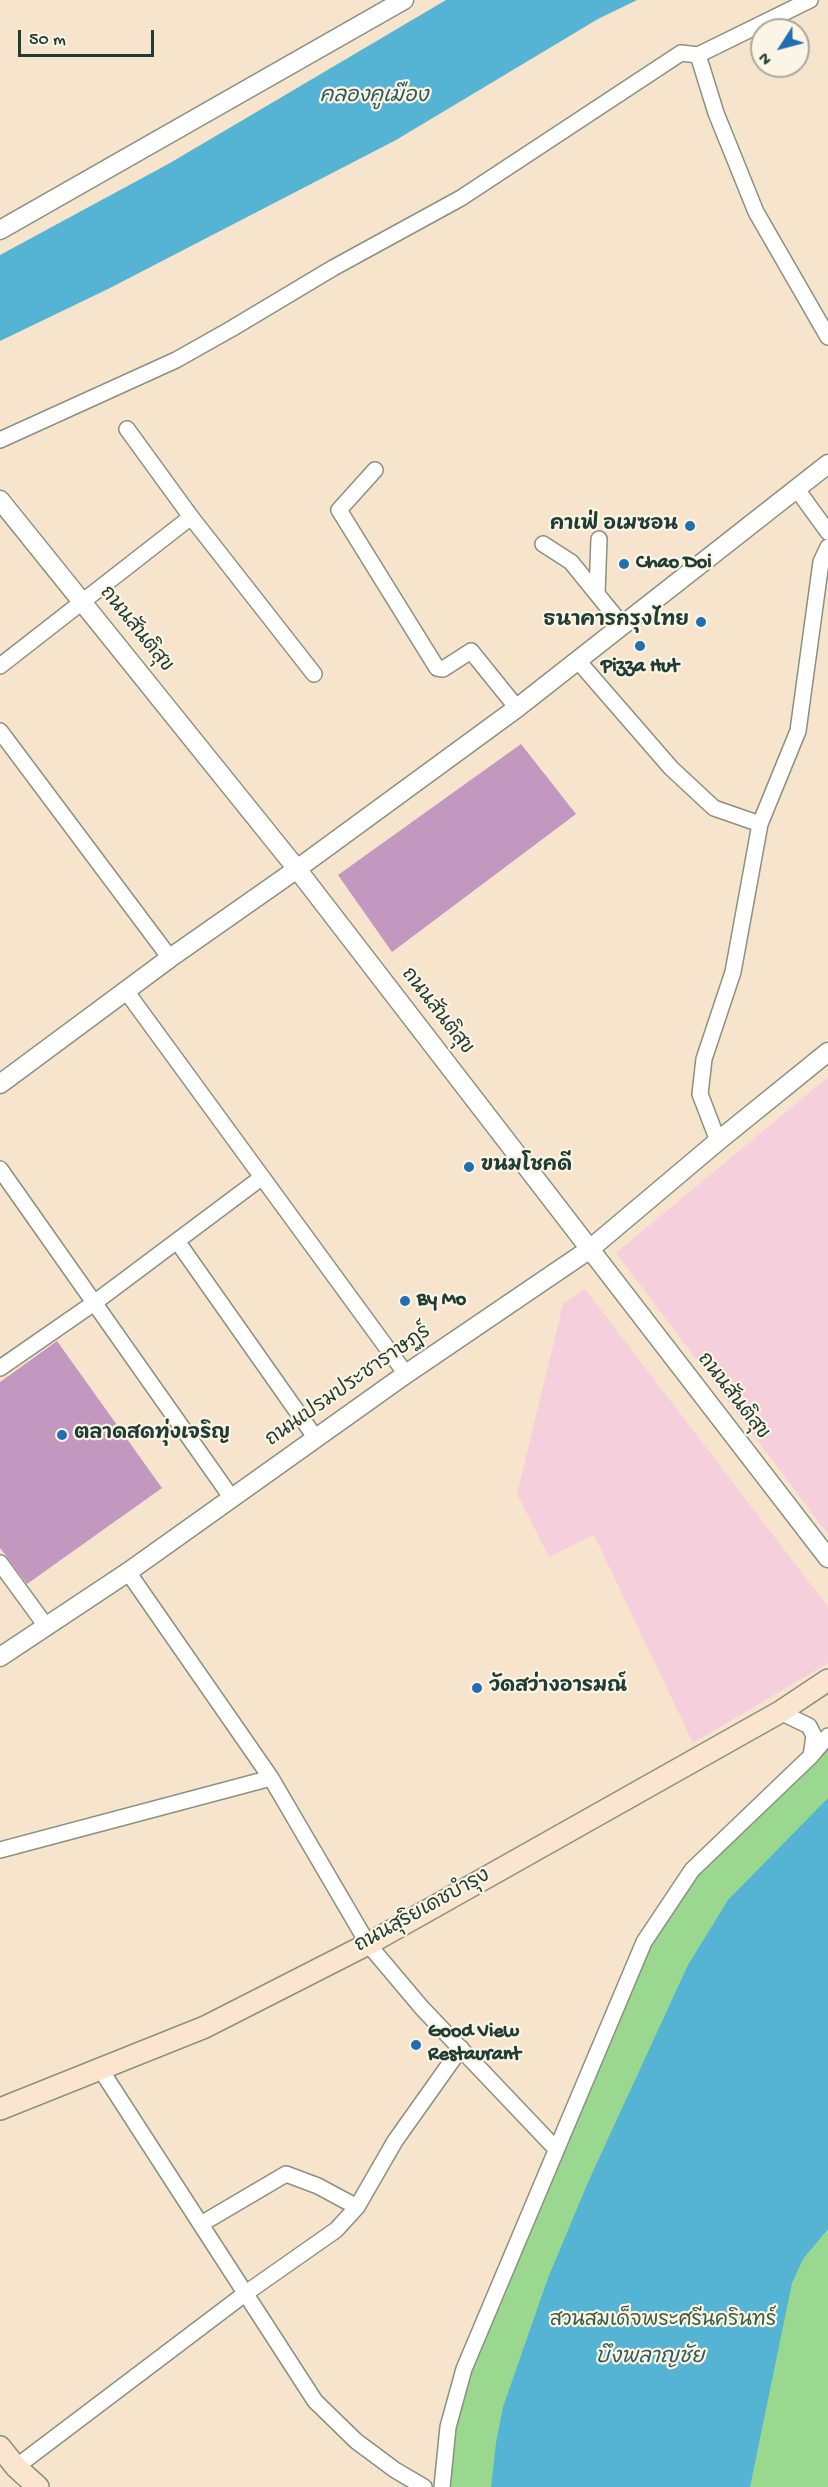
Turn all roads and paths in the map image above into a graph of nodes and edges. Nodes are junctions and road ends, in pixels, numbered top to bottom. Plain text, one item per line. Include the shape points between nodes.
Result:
1 (404, 0) edge
2 (810, 0) edge
3 (698, 55) junction
4 (0, 230) edge
5 (828, 337) edge
6 (127, 429) dead end
7 (0, 440) edge
8 (828, 465) edge
9 (375, 470) dead end
10 (796, 488) junction
11 (0, 500) edge
12 (191, 517) junction
13 (828, 532) edge
14 (599, 539) dead end
15 (543, 544) dead end
16 (828, 547) edge
17 (597, 594) junction
18 (83, 601) junction
19 (623, 626) junction
20 (579, 662) junction
21 (0, 666) edge
22 (314, 675) dead end
23 (517, 708) junction
24 (0, 731) edge
25 (760, 824) junction
26 (297, 869) junction
27 (170, 958) junction
28 (126, 991) junction
29 (828, 1052) edge
30 (0, 1084) edge
31 (718, 1141) junction
32 (0, 1169) edge
33 (261, 1178) junction
34 (177, 1241) junction
35 (590, 1249) junction
36 (94, 1303) junction
37 (0, 1368) edge
38 (406, 1374) junction
39 (315, 1437) junction
40 (231, 1497) junction
41 (828, 1558) edge
42 (0, 1563) edge
43 (128, 1572) junction
44 (46, 1626) junction
45 (0, 1657) edge
46 (828, 1680) edge
47 (780, 1712) junction
48 (828, 1736) edge
49 (811, 1756) junction
50 (271, 1778) junction
51 (0, 1850) edge
52 (368, 1944) junction
53 (461, 2048) junction
54 (101, 2070) junction
55 (0, 2109) edge
56 (556, 2149) junction
57 (357, 2207) junction
58 (201, 2224) junction
59 (246, 2293) junction
60 (0, 2447) edge
61 (16, 2467) junction
62 (38, 2487) edge
63 (424, 2487) edge
64 (442, 2487) edge

1 - 4 street
2 - 3 street
3 - 5 street via 716,113 756,212
3 - 7 street via 681,53 461,198 194,349
6 - 12 street
8 - 10 street
9 - 23 street via 339,510 436,668 443,669 471,651
10 - 13 street
10 - 19 street
11 - 18 street, ถนนสันติสุข
12 - 18 street
12 - 22 street
14 - 17 street
15 - 17 street via 571,562
16 - 25 street via 821,562 798,731
17 - 19 street
18 - 21 street
18 - 26 street, ถนนสันติสุข
19 - 20 street
20 - 23 street
20 - 25 street via 671,768 714,808
23 - 26 street
24 - 27 street
25 - 31 street via 733,972 704,1059 700,1094
26 - 27 street
26 - 35 street, ถนนสันติสุข
27 - 28 street
28 - 30 street
28 - 33 street
29 - 31 street, ถนนเปรมประชาราษฏร์
31 - 35 street, ถนนเปรมประชาราษฏร์
32 - 36 street
33 - 34 street
33 - 38 street
34 - 36 street
34 - 39 street
35 - 38 street, ถนนเปรมประชาราษฏร์
35 - 41 street, ถนนสันติสุข
36 - 37 street
36 - 40 street
38 - 39 street, ถนนเปรมประชาราษฏร์
39 - 40 street, ถนนเปรมประชาราษฏร์
40 - 43 street, ถนนเปรมประชาราษฏร์
42 - 44 street
43 - 44 street, ถนนเปรมประชาราษฏร์
43 - 50 street
44 - 45 street, ถนนเปรมประชาราษฏร์
46 - 47 main road, ถนนสุริยเดชบำรุง
47 - 49 street via 809,1726 814,1736
47 - 52 main road, ถนนสุริยเดชบำรุง
48 - 49 street
49 - 56 street via 692,1870 644,1941
50 - 51 street
50 - 52 street
52 - 53 street
52 - 54 main road, ถนนสุริยเดชบำรุง via 205,2027
53 - 56 street
53 - 57 street via 396,2141
54 - 55 main road, ถนนสุริยเดชบำรุง
54 - 58 street
56 - 64 street via 464,2369 448,2427
57 - 58 street via 286,2174
57 - 59 street via 336,2230
58 - 59 street
59 - 61 street
59 - 63 street via 315,2401 356,2441
60 - 61 main road
61 - 62 main road

